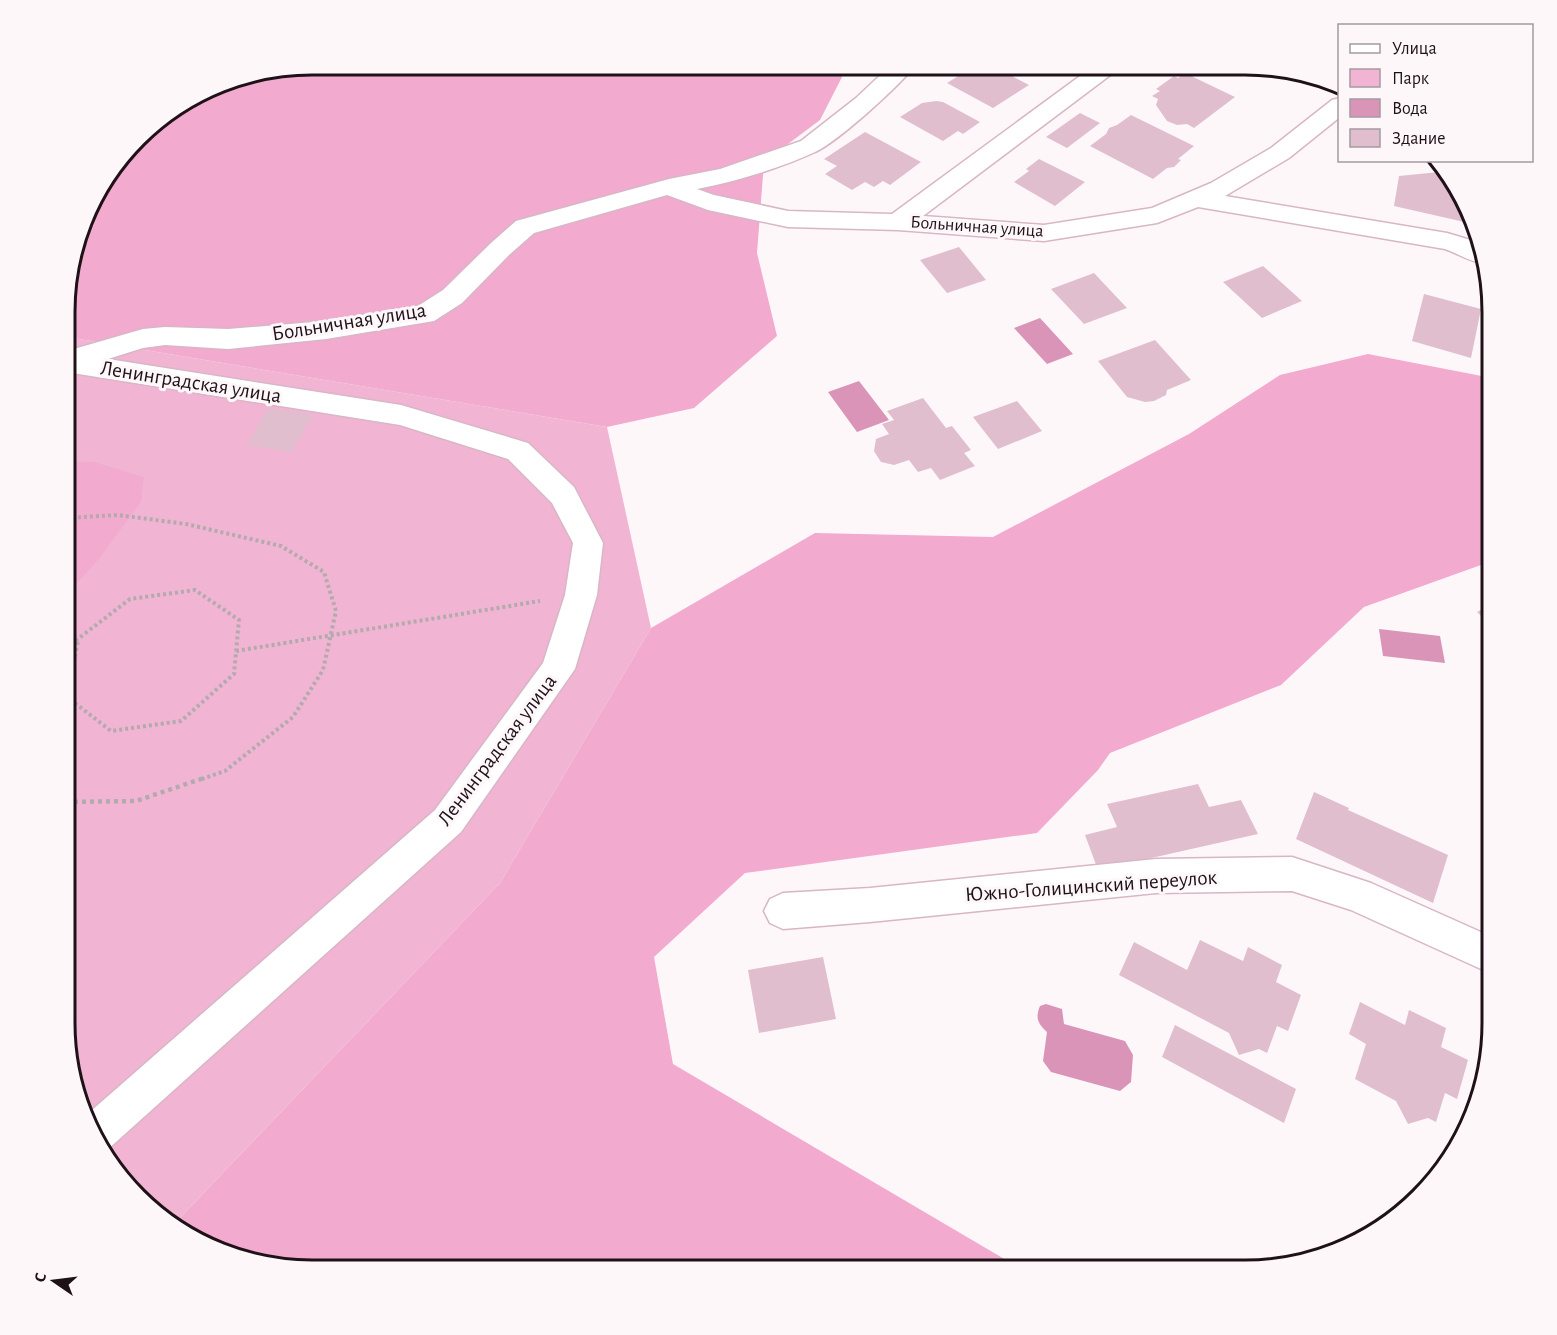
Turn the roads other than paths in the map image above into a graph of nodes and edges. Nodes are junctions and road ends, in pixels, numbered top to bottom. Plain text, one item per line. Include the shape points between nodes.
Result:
1 (893, 75) edge
2 (1096, 75) edge
3 (1338, 107) edge
4 (669, 187) junction
5 (1196, 199) junction
6 (898, 222) junction
7 (1474, 250) edge
8 (75, 359) edge
9 (75, 363) edge
10 (783, 911) dead end
11 (1482, 951) edge
12 (100, 1130) edge

1 - 4 street, Больничная улица via 809,146 725,176
2 - 6 street, Больничная улица
3 - 5 street, Больничная улица via 1280,153
4 - 6 street, Больничная улица via 708,202 788,219
4 - 8 street, Больничная улица via 525,227 507,239 451,298 424,314 326,330 228,339 165,336
5 - 6 street, Больничная улица via 1157,215 1044,233
5 - 7 street via 1447,241
9 - 12 street, Ленинградская улица via 401,415 518,451 563,495 588,543 581,595 558,669 448,821
10 - 11 street, Южно-Голицинский переулок via 1156,876 1292,874 1358,895

